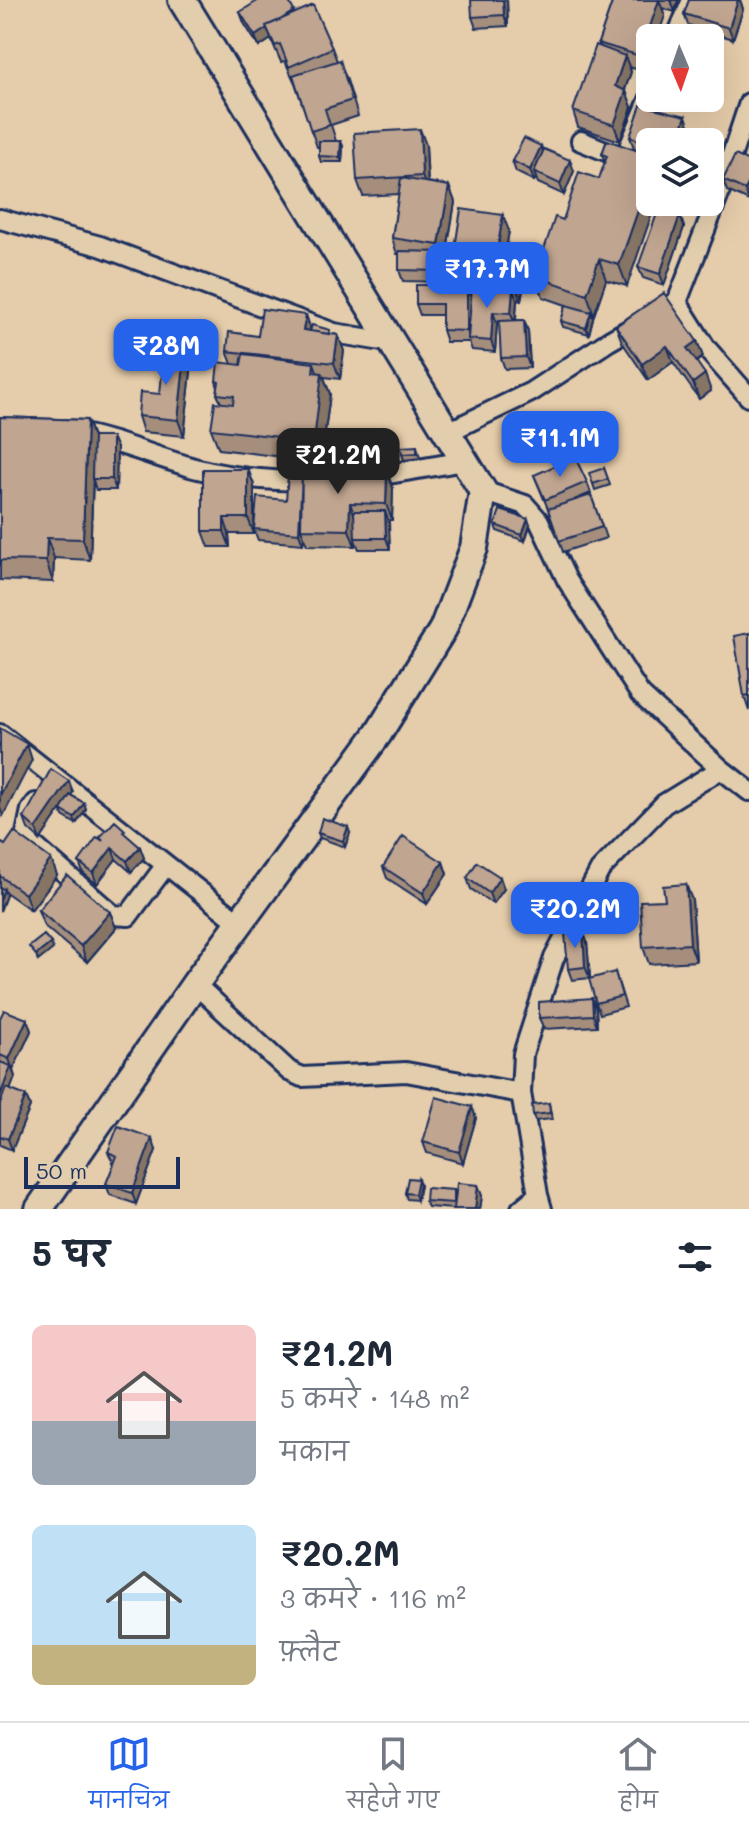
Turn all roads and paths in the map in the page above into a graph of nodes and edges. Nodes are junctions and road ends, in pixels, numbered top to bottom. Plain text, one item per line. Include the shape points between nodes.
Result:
1 (182, 0) edge
2 (692, 0) edge
3 (682, 24) edge
4 (749, 103) edge
5 (644, 112) edge
6 (581, 141) dead end
7 (624, 159) junction
8 (636, 164) edge
9 (724, 169) edge
10 (707, 216) edge
11 (0, 219) edge
12 (677, 302) junction
13 (394, 343) junction
14 (749, 397) edge
15 (43, 427) edge
16 (448, 432) junction
17 (465, 461) junction
18 (353, 479) edge
19 (326, 481) edge
20 (483, 491) junction
21 (0, 734) edge
22 (721, 769) junction
23 (53, 774) junction
24 (749, 791) edge
25 (166, 865) junction
26 (240, 923) junction
27 (195, 984) junction
28 (521, 1093) junction
29 (540, 1202) edge
30 (39, 1209) edge
31 (521, 1209) edge

1 - 13 main road
2 - 3 street
4 - 9 street
5 - 7 street
6 - 7 street
7 - 8 street
10 - 12 street
11 - 13 street via 100,246 334,333
12 - 14 street via 706,348
12 - 16 street via 531,392
13 - 16 main road
15 - 19 street via 87,434 197,468
16 - 17 main road
17 - 18 street
17 - 20 main road
20 - 22 street via 525,505 539,521 567,580 640,694
20 - 26 main road via 474,548 443,629 378,734
21 - 23 street
22 - 24 street
22 - 28 street via 664,804 600,870 554,958 523,1054
23 - 25 street
23 - 25 street via 31,810 25,838 65,882 113,915 128,916
25 - 26 street
26 - 27 main road
27 - 28 street via 302,1077 406,1072
27 - 30 main road
28 - 29 street
29 - 31 street

